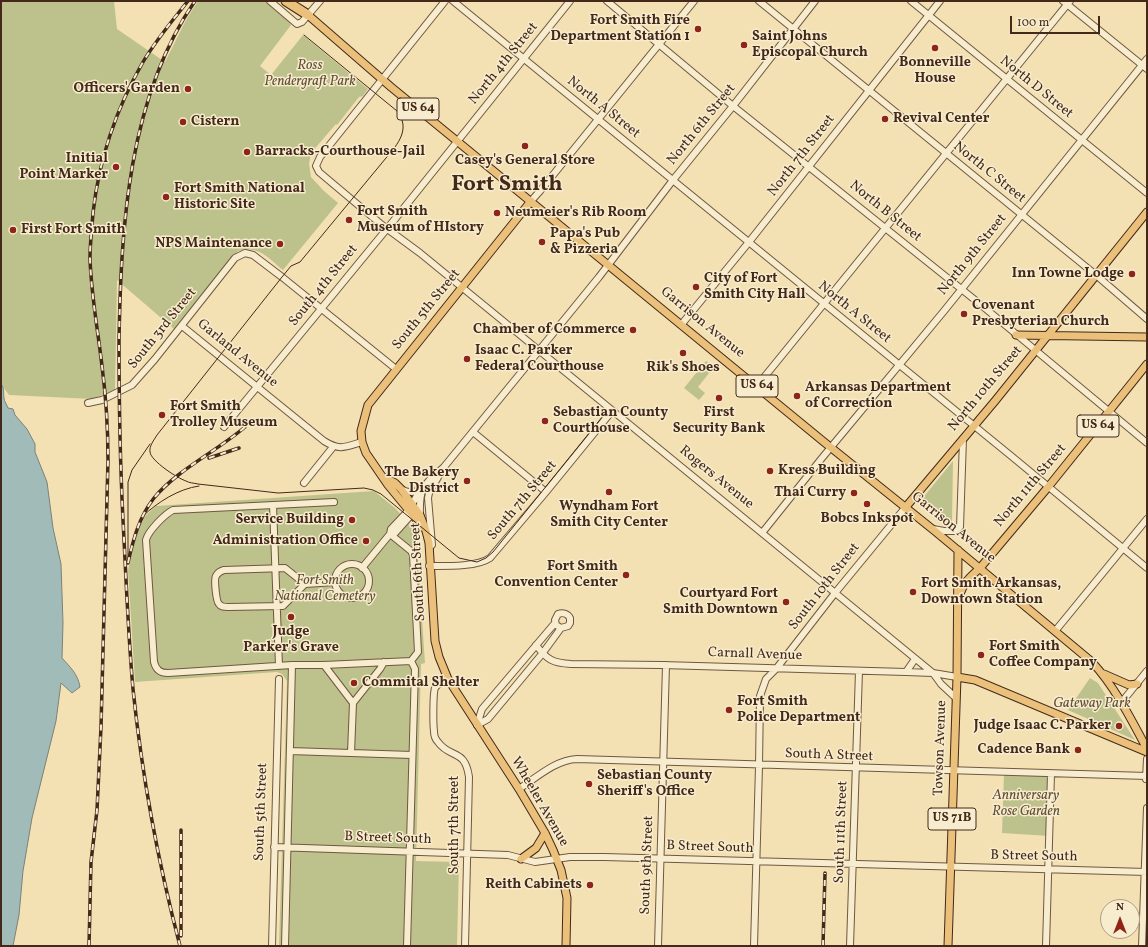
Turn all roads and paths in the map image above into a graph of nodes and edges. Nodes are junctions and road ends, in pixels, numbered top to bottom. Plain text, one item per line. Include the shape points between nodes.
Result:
1 (270, 1) edge
2 (286, 1) edge
3 (298, 1) edge
4 (320, 1) edge
5 (445, 1) edge
6 (453, 1) edge
7 (570, 1) edge
8 (607, 1) edge
9 (694, 1) edge
10 (758, 1) edge
11 (815, 1) edge
12 (911, 1) edge
13 (940, 1) edge
14 (1067, 2) edge
15 (308, 15) junction
16 (929, 16) junction
17 (793, 29) junction
18 (659, 44) junction
19 (524, 59) junction
20 (1147, 59) edge
21 (1145, 67) edge
22 (1007, 79) junction
23 (383, 80) junction
24 (869, 91) junction
25 (734, 106) junction
26 (598, 119) junction
27 (1082, 140) junction
28 (457, 141) junction
29 (946, 154) junction
30 (809, 166) junction
31 (673, 180) junction
32 (1147, 193) edge
33 (531, 201) junction
34 (1147, 212) edge
35 (1020, 215) junction
36 (387, 228) junction
37 (886, 228) junction
38 (749, 242) junction
39 (608, 265) junction
40 (1096, 275) junction
41 (462, 287) junction
42 (961, 289) junction
43 (824, 304) junction
44 (322, 308) junction
45 (1147, 320) edge
46 (681, 325) junction
47 (182, 326) junction
48 (1016, 335) junction
49 (1048, 335) junction
50 (1147, 337) edge
51 (1035, 350) junction
52 (539, 351) junction
53 (899, 364) junction
54 (1147, 364) edge
55 (396, 369) junction
56 (757, 386) junction
57 (257, 387) junction
58 (88, 403) dead end
59 (612, 411) junction
60 (1109, 412) junction
61 (974, 426) junction
62 (224, 427) dead end
63 (473, 432) junction
64 (963, 439) junction
65 (362, 442) junction
66 (1147, 443) edge
67 (333, 447) junction
68 (831, 447) junction
69 (444, 467) junction
70 (383, 477) junction
71 (304, 483) dead end
72 (1049, 486) junction
73 (401, 489) junction
74 (422, 489) junction
75 (546, 492) junction
76 (334, 502) dead end
77 (273, 505) junction
78 (906, 508) junction
79 (411, 510) junction
80 (420, 516) junction
81 (1147, 519) edge
82 (421, 525) junction
83 (933, 529) junction
84 (762, 533) junction
85 (390, 534) junction
86 (1123, 548) junction
87 (958, 550) junction
88 (428, 551) junction
89 (429, 566) junction
90 (275, 567) junction
91 (362, 568) junction
92 (980, 568) junction
93 (1147, 568) edge
94 (335, 582) junction
95 (305, 584) junction
96 (835, 593) junction
97 (958, 600) junction
98 (277, 606) junction
99 (555, 623) junction
100 (561, 628) junction
101 (1056, 630) junction
102 (536, 645) junction
103 (542, 654) junction
104 (915, 658) junction
105 (412, 661) junction
106 (384, 662) junction
107 (292, 665) junction
108 (324, 665) junction
109 (666, 665) junction
110 (279, 666) junction
111 (776, 668) junction
112 (859, 671) junction
113 (1147, 671) edge
114 (906, 672) junction
115 (933, 673) junction
116 (1103, 673) junction
117 (957, 677) junction
118 (448, 679) junction
119 (279, 680) dead end
120 (1137, 684) junction
121 (956, 698) junction
122 (353, 703) junction
123 (1121, 703) junction
124 (477, 724) junction
125 (1147, 749) edge
126 (290, 751) junction
127 (1147, 752) edge
128 (351, 753) junction
129 (412, 755) junction
130 (1147, 759) edge
131 (663, 763) junction
132 (759, 766) junction
133 (856, 768) junction
134 (954, 771) junction
135 (1051, 774) junction
136 (1147, 778) edge
137 (519, 789) junction
138 (1147, 808) edge
139 (545, 833) junction
140 (274, 847) junction
141 (288, 848) junction
142 (410, 851) junction
143 (468, 854) junction
144 (521, 859) junction
145 (660, 859) junction
146 (557, 860) junction
147 (756, 862) junction
148 (853, 865) junction
149 (950, 868) junction
150 (1048, 870) junction
151 (1146, 872) edge
152 (272, 946) edge
153 (285, 946) edge
154 (407, 946) edge
155 (465, 946) edge
156 (566, 946) edge
157 (658, 946) edge
158 (754, 946) edge
159 (850, 946) edge
160 (948, 946) edge
161 (1046, 946) edge
162 (1142, 946) edge

1 - 15 street via 297,24
2 - 15 highway, Garrison Avenue / US 64
3 - 15 highway, Garrison Avenue / US 64
4 - 15 street
5 - 23 street
6 - 19 street, North A Street
7 - 19 street, North 4th Street
8 - 18 street, North B Street
9 - 18 street
10 - 17 street, North C Street
11 - 17 street, North 6th Street
12 - 16 street, North D Street
13 - 16 street, North 7th Street
14 - 21 street
14 - 22 street
15 - 23 main road, Garrison Avenue / US 64
16 - 22 street, North D Street
16 - 24 street, North 7th Street
17 - 24 street, North C Street
17 - 25 street, North 6th Street
18 - 25 street, North B Street
18 - 26 street
19 - 26 street, North A Street
19 - 28 street, North 4th Street
20 - 21 street, North 9th Street
21 - 27 street, North 9th Street
22 - 27 street, North D Street
22 - 29 street
23 - 28 main road, Garrison Avenue / US 64
23 - 36 street, Rogers Avenue via 320,157 316,166 323,176
24 - 29 street, North C Street
24 - 30 street, North 7th Street
25 - 30 street, North B Street
25 - 31 street, North 6th Street
26 - 31 street, North A Street
26 - 33 street
27 - 32 street, North D Street
27 - 35 street, North 9th Street
28 - 33 main road, Garrison Avenue / US 64
28 - 36 street, South 4th Street
29 - 35 street, North C Street
29 - 37 street
30 - 37 street, North B Street
30 - 38 street, North 7th Street
31 - 38 street, North A Street
31 - 39 street, North 6th Street
33 - 39 main road, Garrison Avenue / US 64
33 - 41 main road, South 5th Street
34 - 40 main road, North 10th Street
35 - 40 street, North C Street
35 - 42 street, North 9th Street
36 - 41 street, Rogers Avenue
36 - 44 street, South 4th Street
37 - 42 street, North B Street
37 - 43 street
38 - 43 street, North A Street
38 - 46 street, North 7th Street
39 - 46 main road, Garrison Avenue / US 64
39 - 52 street, South 6th Street
40 - 45 street, North C Street
40 - 49 main road, North 10th Street
41 - 52 street, Rogers Avenue
41 - 55 main road, South 5th Street
42 - 48 street, North B Street
42 - 53 street, North 9th Street
43 - 53 street, North A Street
43 - 56 street
44 - 47 street, South 3rd Street via 253,255 245,253 235,258
44 - 55 street
44 - 57 street, South 4th Street
46 - 56 main road, Garrison Avenue / US 64
47 - 57 street, Garland Avenue
47 - 58 street, South 3rd Street via 132,385 102,400
48 - 49 main road
48 - 51 street, North B Street
49 - 50 main road
49 - 51 main road, North 10th Street
51 - 60 street, North B Street
51 - 61 main road, North 10th Street
52 - 59 street, Rogers Avenue
52 - 63 street, South 6th Street
53 - 61 street, North A Street
53 - 68 street, North 9th Street
54 - 60 main road, North 11th Street / US 64
55 - 65 main road, South 5th Street via 368,405 361,431
56 - 68 main road, Garrison Avenue / US 64
57 - 62 street, South 4th Street
57 - 67 street, Garland Avenue
59 - 75 street, South 7th Street
59 - 84 street, Rogers Avenue
60 - 66 street, North B Street
60 - 72 main road, North 11th Street / US 64
61 - 64 main road, North 10th Street
61 - 72 street, North A Street
63 - 69 street, South 6th Street
63 - 75 street
64 - 78 main road, North 10th Street
64 - 83 street via 960,527 955,531 944,532
65 - 67 street
65 - 70 main road via 366,453
67 - 71 street
68 - 78 main road, Garrison Avenue / US 64
68 - 84 street
69 - 74 street, South 6th Street
69 - 88 street, South 6th Street via 428,498 432,545
70 - 73 main road via 396,483
70 - 79 main road
72 - 86 street, North A Street
72 - 92 main road, North 11th Street / US 64
73 - 74 street via 415,492
73 - 79 main road
74 - 79 street via 413,500
74 - 80 street, South 6th Street via 419,499
75 - 89 street, South 7th Street via 486,561 477,564
76 - 77 street
77 - 90 street
77 - 110 street via 173,510 168,512 146,540 154,662 158,671 168,673
78 - 83 main road, Garrison Avenue / US 64
78 - 96 street, South 10th Street
79 - 80 main road
79 - 82 main road
79 - 85 street via 391,528
80 - 82 street, South 6th Street
80 - 88 main road via 429,543
81 - 86 street
82 - 88 main road
83 - 87 main road, Garrison Avenue / US 64
84 - 96 street, Rogers Avenue
85 - 91 street
85 - 105 street via 413,555 418,652
86 - 93 street, North A Street
86 - 101 street
87 - 92 main road, Garrison Avenue / US 64
87 - 97 main road, Towson Avenue / US 71B
88 - 89 main road, South 6th Street
89 - 118 main road, South 6th Street via 436,647
90 - 95 street via 285,568
90 - 98 street
90 - 98 street via 224,570 217,574 216,601 222,607
91 - 94 street via 353,564 344,566 337,572
91 - 94 street via 368,580 366,590 359,595 344,596
92 - 97 main road, Towson Avenue / US 71B via 963,585
92 - 101 main road, Garrison Avenue
94 - 95 street
95 - 98 street via 283,606
96 - 104 street, Rogers Avenue
96 - 111 street, South 10th Street
97 - 117 main road, Towson Avenue / US 71B
98 - 110 street
99 - 100 street
99 - 100 street via 556,616 560,613 569,616 568,626
99 - 102 street
100 - 103 street
101 - 116 main road, Garrison Avenue
102 - 103 street, Carnall Avenue
102 - 124 street via 482,709
103 - 109 street, Carnall Avenue via 560,663
103 - 124 street via 488,719
104 - 114 street
104 - 115 street
105 - 106 street
105 - 129 street via 415,669
106 - 108 street
106 - 122 street
107 - 108 street
107 - 110 street
107 - 126 street
108 - 122 street
109 - 111 street, Carnall Avenue
109 - 131 street, South 9th Street
111 - 112 street, Carnall Avenue
111 - 132 street, South 10th Street via 766,679 760,696
112 - 114 street, Carnall Avenue
112 - 133 street, South 11th Street
113 - 120 street
114 - 115 street, Carnall Avenue
115 - 117 street
115 - 121 street
116 - 120 main road via 1129,685
116 - 123 main road, Garrison Avenue
117 - 121 main road, Towson Avenue / US 71B
117 - 127 main road via 975,680
118 - 124 main road
118 - 143 street, South 7th Street via 438,684 434,691 434,731 442,747 462,758 468,770
119 - 140 street, South 5th Street
120 - 123 street
121 - 134 main road, Towson Avenue / US 71B
122 - 128 street
123 - 125 main road, Garrison Avenue
124 - 137 main road, Wheeler Avenue
126 - 128 street
126 - 141 street
128 - 129 street
129 - 142 street
130 - 136 street
131 - 132 street, South A Street
131 - 137 street, South A Street via 568,760
131 - 145 street, South 9th Street
132 - 133 street, South A Street
132 - 147 street, South 10th Street
133 - 134 street, South A Street
133 - 148 street, South 11th Street
134 - 135 street, South A Street
134 - 149 main road, Towson Avenue / US 71B
135 - 136 street, South A Street
135 - 150 street
137 - 139 main road, Wheeler Avenue
138 - 151 street
139 - 144 main road via 536,848
139 - 146 main road, Wheeler Avenue
140 - 141 street, B Street South
140 - 152 street, South 5th Street
141 - 142 street, B Street South
141 - 153 street
142 - 143 street, B Street South
142 - 154 street
143 - 144 street, B Street South via 508,855
143 - 155 street, South 7th Street
144 - 146 street, B Street South via 535,862
145 - 146 street, B Street South via 570,857
145 - 147 street, B Street South
145 - 157 street, South 9th Street
146 - 156 main road, Wheeler Avenue via 567,898
147 - 148 street, B Street South
147 - 158 street, South 10th Street
148 - 149 street, B Street South
148 - 159 street, South 11th Street
149 - 150 street, B Street South
149 - 160 main road, Towson Avenue / US 71B
150 - 151 street, B Street South
150 - 161 street
151 - 162 street

